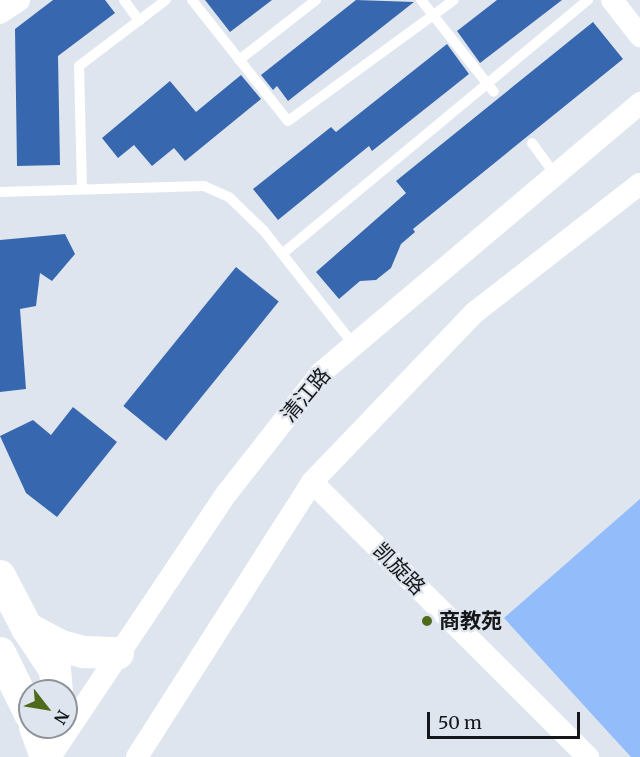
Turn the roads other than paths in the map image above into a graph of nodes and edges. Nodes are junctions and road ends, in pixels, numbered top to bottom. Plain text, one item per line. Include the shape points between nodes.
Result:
1 (19, 0) edge
2 (124, 0) edge
3 (166, 0) edge
4 (192, 0) edge
5 (316, 0) edge
6 (421, 0) edge
7 (454, 0) edge
8 (588, 0) edge
9 (612, 0) edge
10 (0, 13) edge
11 (433, 15) junction
12 (139, 21) junction
13 (640, 36) edge
14 (239, 60) junction
15 (491, 87) junction
16 (640, 103) edge
17 (532, 143) dead end
18 (556, 176) junction
19 (640, 184) edge
20 (82, 189) junction
21 (0, 192) edge
22 (282, 254) junction
23 (354, 345) junction
24 (312, 482) junction
25 (0, 576) edge
26 (27, 628) junction
27 (0, 653) edge
28 (118, 653) junction
29 (56, 679) edge
30 (18, 689) edge
31 (39, 739) edge
32 (45, 757) edge
33 (50, 757) edge
34 (137, 757) edge
35 (588, 757) edge

1 - 10 street
2 - 12 lane
3 - 12 lane
4 - 14 lane
5 - 14 lane
6 - 11 lane
7 - 11 lane
8 - 15 lane
9 - 13 street
11 - 14 lane via 288,121
11 - 15 lane
12 - 20 lane via 79,66
15 - 22 lane
16 - 18 street, 清江路
17 - 18 lane
18 - 23 street, 清江路
19 - 24 street via 474,313
20 - 21 lane
20 - 22 lane via 204,186 229,197
22 - 23 lane
23 - 28 street, 清江路 via 322,372 227,494
24 - 34 street
24 - 35 street, 凯旋路
25 - 26 main road
26 - 28 main road via 61,646 84,652
26 - 29 main road via 55,670
27 - 30 main road
28 - 33 street, 清江路
31 - 32 main road

